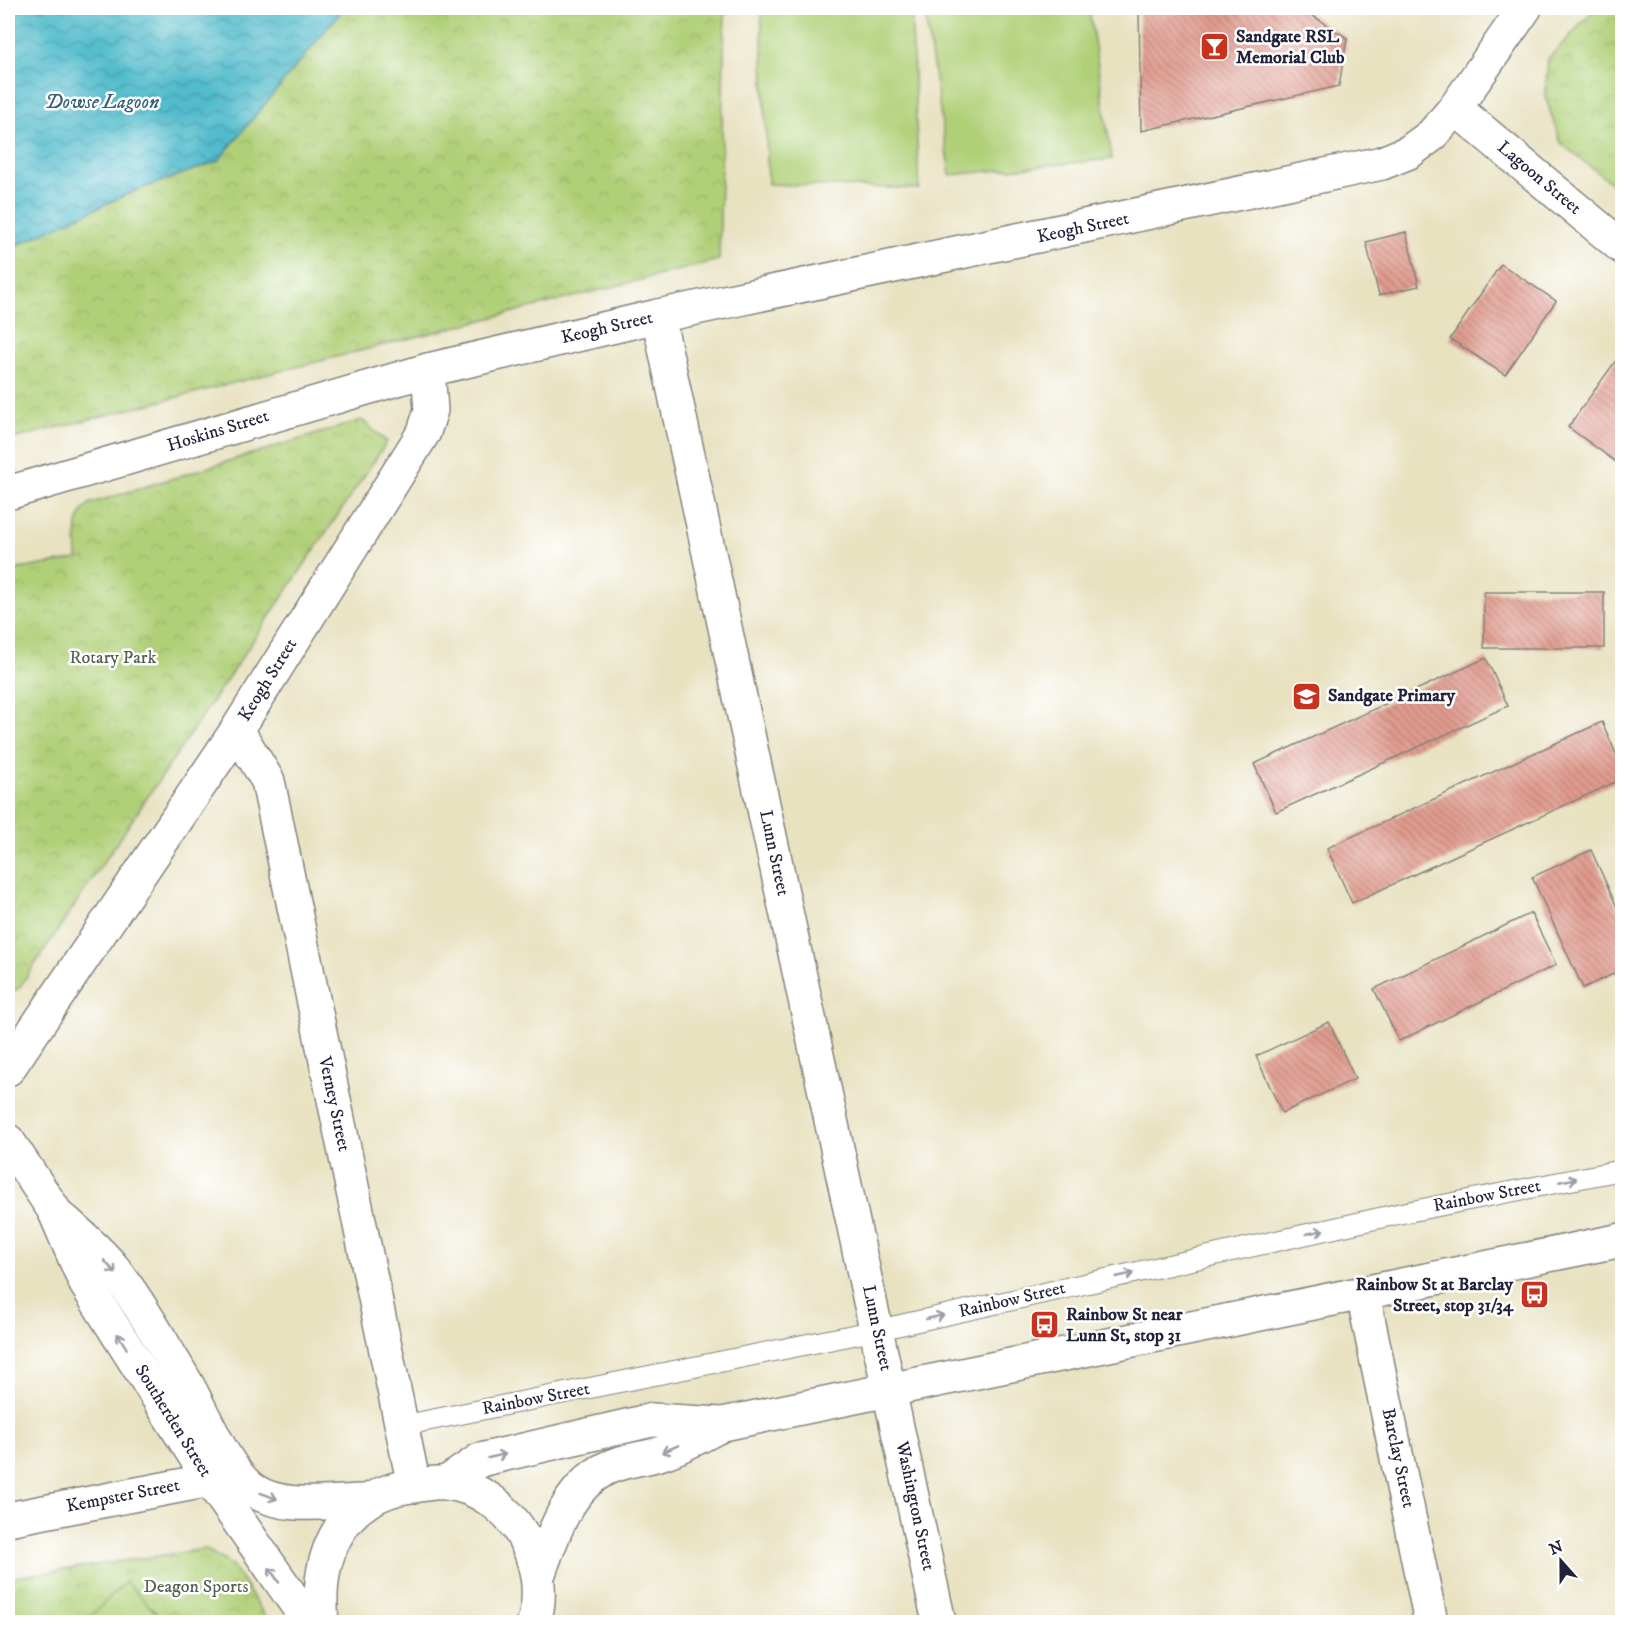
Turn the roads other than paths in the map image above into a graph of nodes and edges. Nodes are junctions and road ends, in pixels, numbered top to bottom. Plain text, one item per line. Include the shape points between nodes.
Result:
1 (1525, 8) edge
2 (1455, 108) junction
3 (1623, 247) edge
4 (658, 316) junction
5 (428, 370) junction
6 (8, 493) edge
7 (237, 730) junction
8 (8, 1069) edge
9 (8, 1141) edge
10 (1623, 1170) edge
11 (1623, 1240) edge
12 (1364, 1294) junction
13 (878, 1330) junction
14 (891, 1390) junction
15 (723, 1425) junction
16 (400, 1426) junction
17 (224, 1477) junction
18 (446, 1483) junction
19 (414, 1486) junction
20 (365, 1501) junction
21 (8, 1519) edge
22 (539, 1573) junction
23 (309, 1623) edge
24 (322, 1623) edge
25 (534, 1623) edge
26 (939, 1623) edge
27 (1431, 1623) edge

1 - 2 street, Keogh Street
2 - 3 street, Lagoon Street
2 - 4 street, Keogh Street via 1432,135 1410,152 1382,163
4 - 5 street, Keogh Street
4 - 13 street, Lunn Street
5 - 6 street, Hoskins Street
5 - 7 street, Keogh Street via 431,410 424,432
7 - 8 street, Keogh Street
7 - 16 street, Verney Street via 268,781
9 - 17 street, Southerden Street via 54,1210 113,1268 186,1383
13 -> 10 lane, Rainbow Street via 1411,1211
11 - 12 street
12 - 14 street
12 - 27 street, Barclay Street
13 - 14 street, Lunn Street
13 - 16 lane, Rainbow Street
14 - 15 street
14 - 26 street, Washington Street
18 -> 15 street via 480,1460 652,1420
15 -> 22 street via 664,1453 606,1468 586,1484 569,1503
16 - 19 street, Verney Street
17 -> 20 street, Southerden Street via 272,1499 296,1503
17 - 21 street, Kempster Street
23 -> 17 street, Southerden Street
18 - 19 street
18 - 22 street via 479,1494 507,1513 527,1541
19 - 20 street via 392,1488
20 - 24 street via 345,1522 330,1548 321,1574
22 - 25 street via 540,1604

